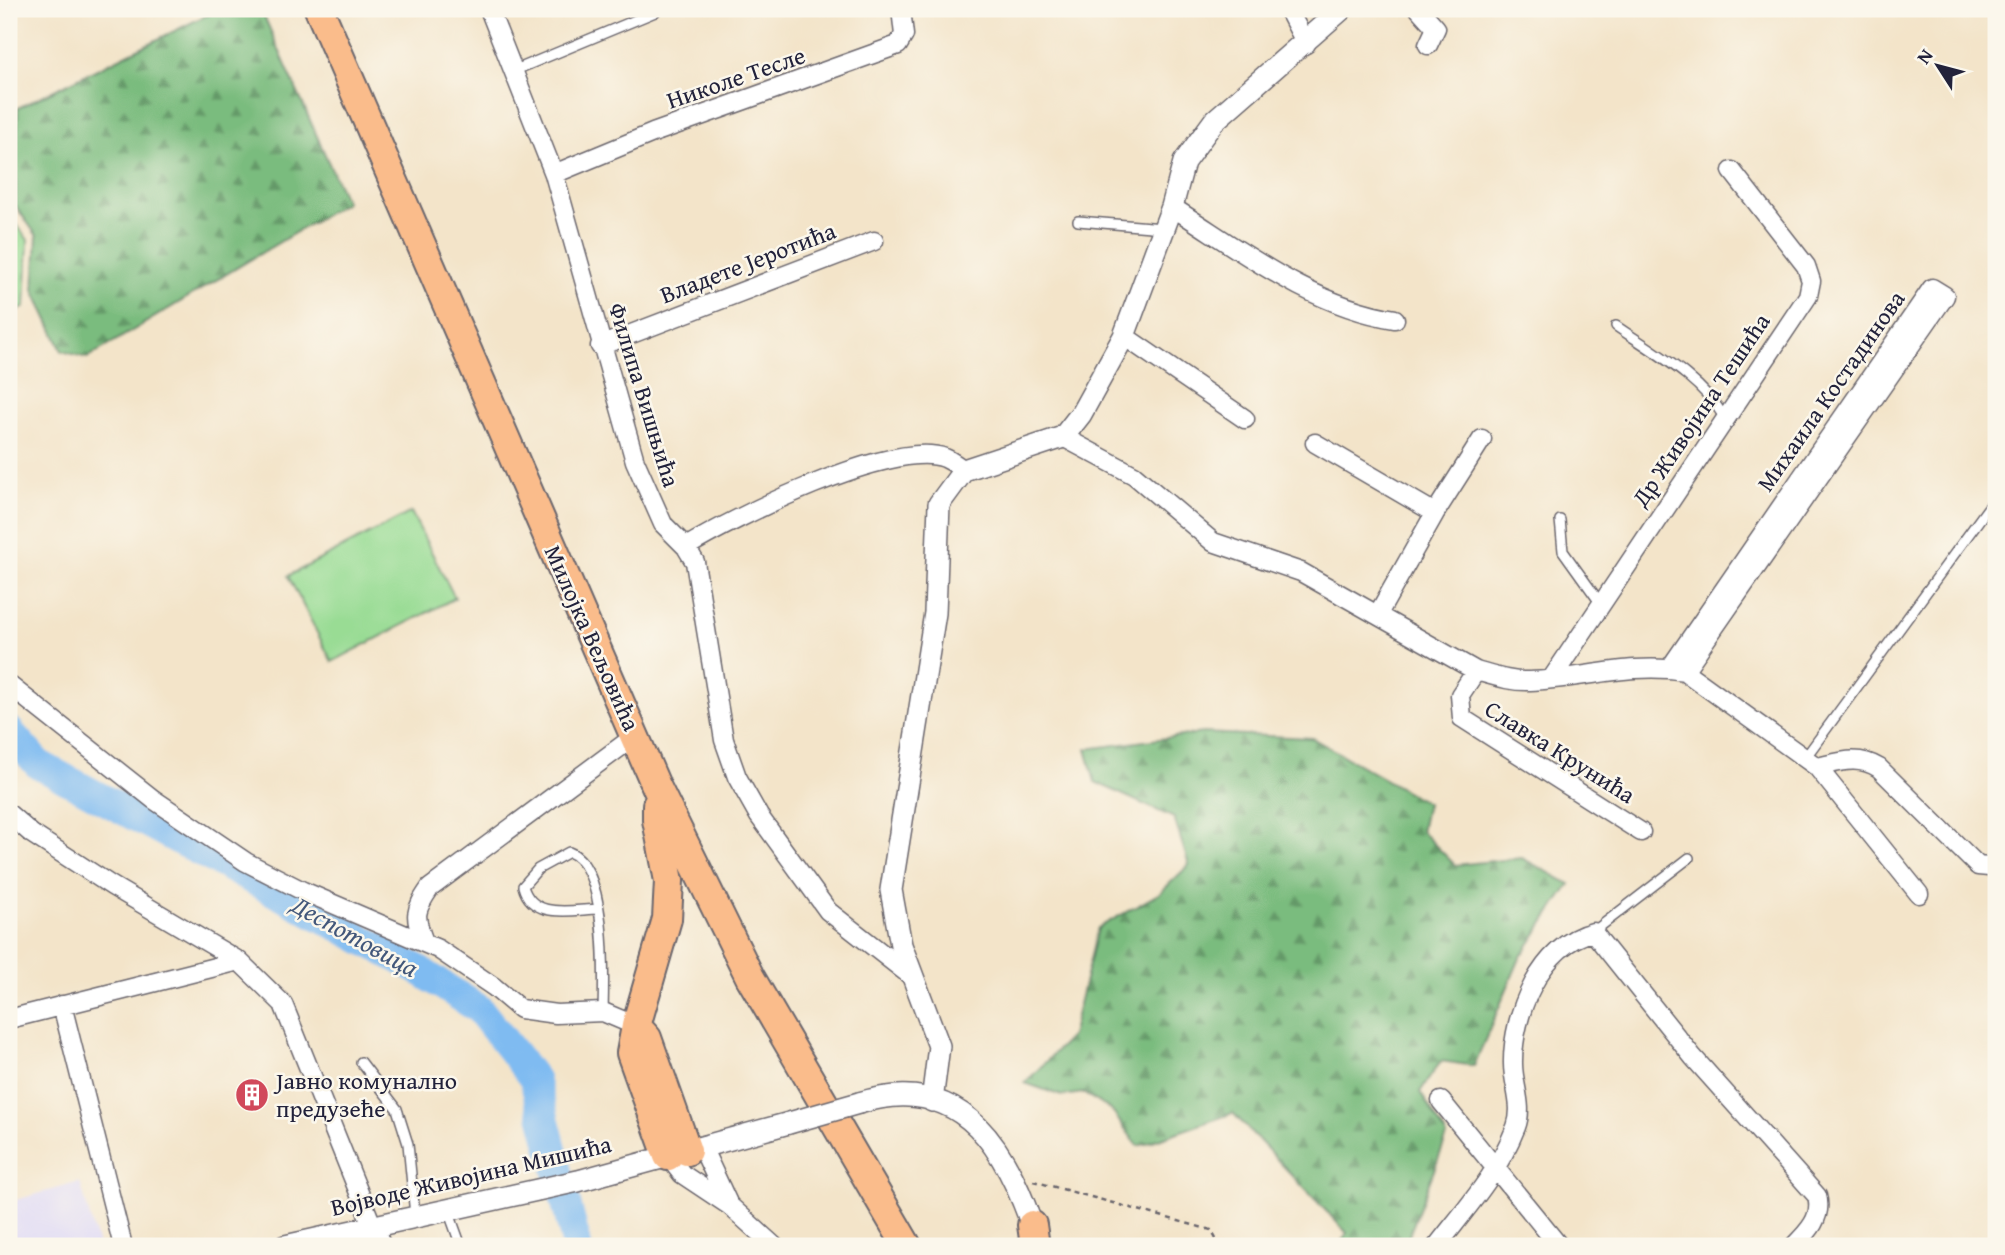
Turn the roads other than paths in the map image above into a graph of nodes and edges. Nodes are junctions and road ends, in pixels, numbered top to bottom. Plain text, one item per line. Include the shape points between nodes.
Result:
1 (319, 9) edge
2 (489, 9) edge
3 (901, 9) edge
4 (1289, 9) edge
5 (1342, 9) edge
6 (1419, 9) edge
7 (655, 12) dead end
8 (1306, 44) junction
9 (1428, 45) dead end
10 (513, 71) junction
11 (1732, 171) dead end
12 (554, 174) junction
13 (1172, 207) junction
14 (1078, 221) dead end
15 (1165, 228) junction
16 (874, 241) dead end
17 (1395, 319) dead end
18 (1616, 326) dead end
19 (1124, 336) junction
20 (600, 346) junction
21 (1724, 417) junction
22 (1245, 419) dead end
23 (1063, 437) junction
24 (1482, 439) dead end
25 (1315, 443) dead end
26 (964, 470) junction
27 (1996, 497) edge
28 (1435, 513) junction
29 (1560, 520) dead end
30 (686, 547) junction
31 (1601, 604) junction
32 (1378, 614) junction
33 (1677, 669) junction
34 (1476, 671) junction
35 (1552, 678) junction
36 (9, 685) edge
37 (635, 736) junction
38 (1811, 762) junction
39 (657, 788) junction
40 (9, 814) edge
41 (1641, 832) dead end
42 (1689, 858) dead end
43 (1996, 861) edge
44 (1919, 894) dead end
45 (598, 909) junction
46 (1592, 932) junction
47 (424, 942) junction
48 (239, 961) junction
49 (911, 976) junction
50 (62, 1005) junction
51 (603, 1012) junction
52 (9, 1018) edge
53 (636, 1026) junction
54 (361, 1062) dead end
55 (932, 1101) junction
56 (1440, 1101) dead end
57 (686, 1152) junction
58 (1498, 1169) junction
59 (730, 1206) junction
60 (448, 1210) junction
61 (415, 1215) junction
62 (372, 1225) junction
63 (1036, 1239) edge
64 (122, 1246) edge
65 (285, 1246) edge
66 (380, 1246) edge
67 (461, 1246) edge
68 (774, 1246) edge
69 (907, 1246) edge
70 (1437, 1246) edge
71 (1559, 1246) edge
72 (1794, 1246) edge

1 - 37 main road, Милојка Вељовића
2 - 10 street, Филипа Вишњића
3 - 12 street, Николе Тесле via 904,34 898,46 653,133
4 - 8 street
5 - 8 street
6 - 9 street via 1436,28
7 - 10 lane
8 - 13 street via 1214,121 1184,162
10 - 12 street, Филипа Вишњића
11 - 21 street, Др Живојина Тешића via 1806,266 1811,281 1808,296
12 - 20 street, Филипа Вишњића
13 - 15 street
13 - 17 street via 1298,287 1357,311
14 - 15 lane
15 - 19 street
16 - 20 street, Владете Јеротића
18 - 21 lane via 1699,385
19 - 22 street
19 - 23 street via 1081,414
20 - 30 street, Филипа Вишњића via 651,502 663,524
21 - 31 street, Др Живојина Тешића
23 - 26 street
23 - 32 street via 1134,475 1213,542 1301,572
24 - 28 street
25 - 28 street
26 - 30 street via 945,458 926,456 855,470 731,520
26 - 49 street via 939,504 935,613 892,874 893,912
27 - 38 lane
28 - 32 street
29 - 31 lane via 1563,551
30 - 49 street, Филипа Вишњића via 695,562 724,740 737,777 772,835 828,911
31 - 35 street, Др Живојина Тешића
32 - 34 street
33 - 33 street, Михаила Костадинова via 1945,296 1932,288
33 - 35 street
33 - 38 street
34 - 35 street via 1503,679
34 - 41 street, Славка Крунића via 1460,695 1462,718
36 - 47 street via 153,799 226,850 303,891
37 - 39 main road, Милојка Вељовића
37 - 47 street via 430,888 418,906 416,920
38 - 43 street via 1866,760 1978,866 1989,867
38 - 44 street
39 - 53 main road via 669,900 664,935
39 - 69 main road, Милојка Вељовића via 750,977
40 - 48 street via 112,886
42 - 46 lane
45 - 45 lane via 588,869 580,856 569,852 538,869 523,886 531,904 542,910
45 - 51 lane via 603,930
46 - 58 street via 1558,948 1529,995 1513,1063 1520,1108
46 - 72 street via 1693,1057 1817,1196 1820,1208 1815,1222
47 - 51 street via 463,964 520,1009 556,1014
48 - 50 street
48 - 62 street via 283,1004
49 - 55 street via 939,1046
50 - 52 street
50 - 64 street
51 - 53 street
53 - 57 main road via 631,1054
54 - 61 lane via 397,1109 408,1144
55 - 57 street, Војводе Живојина Мишића, bridge via 892,1096
55 - 63 street, Војводе Живојина Мишића via 980,1128 1000,1151
56 - 58 street
57 - 59 street
57 - 59 street via 682,1174
57 - 60 street, Војводе Живојина Мишића
58 - 70 street
58 - 71 street
59 - 68 street
60 - 61 street, Војводе Живојина Мишића
60 - 67 lane
61 - 62 street, Војводе Живојина Мишића
62 - 65 street, Војводе Живојина Мишића
62 - 66 street

